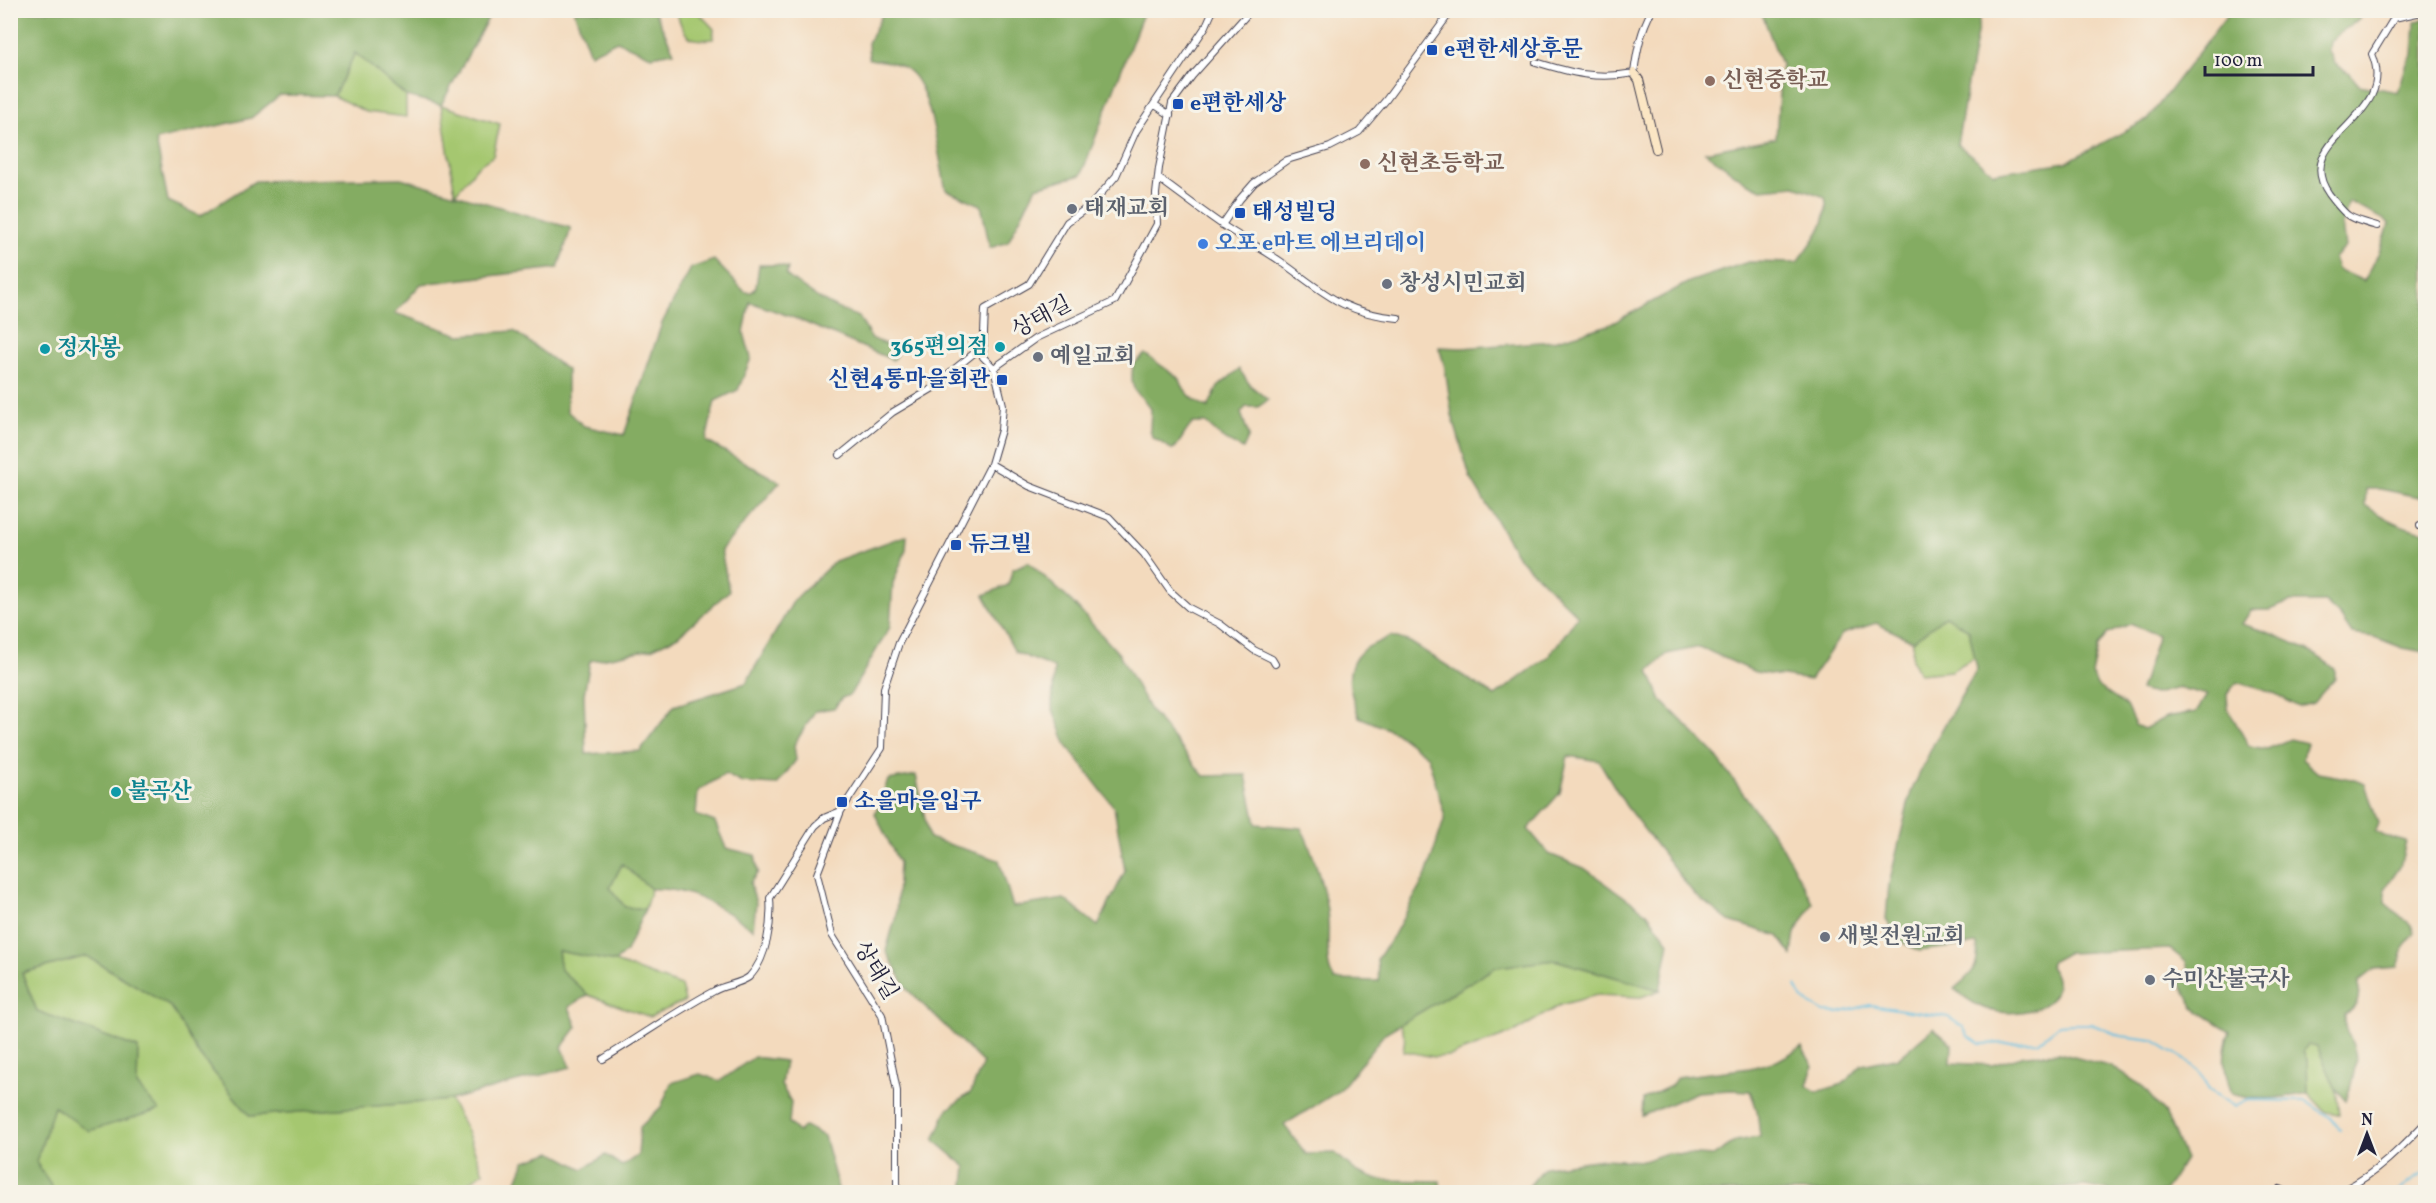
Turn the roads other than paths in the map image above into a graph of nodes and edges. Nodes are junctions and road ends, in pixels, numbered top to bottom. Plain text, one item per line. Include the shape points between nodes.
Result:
1 (1213, 10) edge
2 (1251, 10) edge
3 (1452, 10) edge
4 (1652, 10) edge
5 (2426, 11) edge
6 (1536, 62) dead end
7 (1634, 72) junction
8 (1155, 105) junction
9 (1170, 115) junction
10 (1656, 149) dead end
11 (1158, 177) junction
12 (1222, 225) junction
13 (2376, 226) dead end
14 (1398, 318) dead end
15 (983, 346) junction
16 (994, 368) junction
17 (840, 455) dead end
18 (991, 464) junction
19 (1275, 664) dead end
20 (841, 811) junction
21 (603, 1059) dead end
22 (2426, 1122) edge
23 (2280, 1189) dead end
24 (897, 1192) edge
25 (2287, 1192) edge
26 (2322, 1192) edge

1 - 8 street
2 - 9 street, 상태길 via 1192,76 1172,103
3 - 12 street via 1359,132 1330,147 1287,160 1254,183
4 - 7 street via 1644,24
5 - 13 street via 2394,18 2372,54 2377,66 2366,108 2340,133 2319,164 2321,183 2349,219
6 - 7 street via 1569,74 1612,77
7 - 10 street
8 - 9 street
8 - 15 street via 1136,131 1116,176 1091,205 1066,222 1029,284 984,309
9 - 11 street, 상태길
11 - 12 street
11 - 16 street, 상태길 via 1157,224 1115,302 1036,338
12 - 14 street via 1350,309
15 - 16 street via 983,357
15 - 17 street via 948,374 945,381 893,412
16 - 18 street, 상태길 via 1003,405 1001,430
18 - 19 street via 1038,490 1109,517 1144,554 1170,591 1189,608 1206,615
18 - 20 street, 상태길 via 899,643 884,688 882,748
20 - 21 street, 상태길 via 814,826 770,898 766,944 747,978 716,990
20 - 24 street, 상태길 via 817,874 832,935 882,1015 897,1091
22 - 26 street via 2369,1174 2343,1190
23 - 25 street

